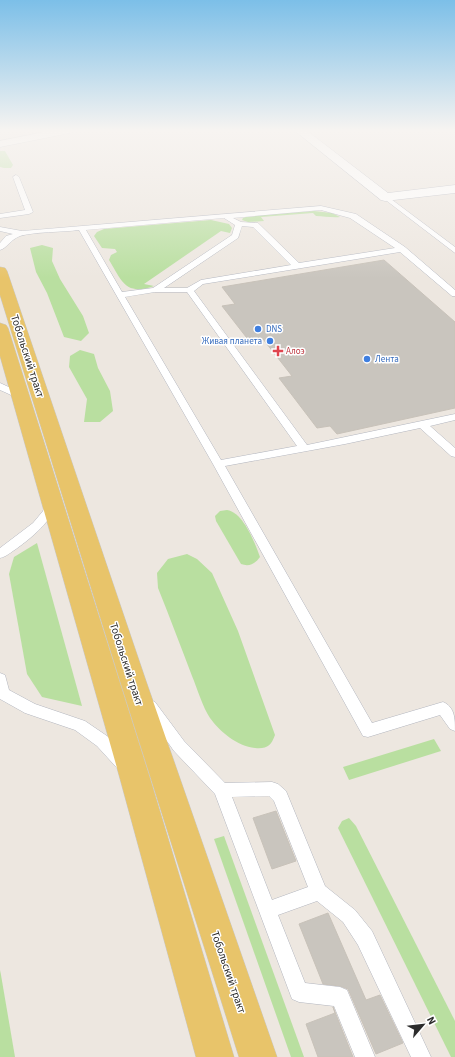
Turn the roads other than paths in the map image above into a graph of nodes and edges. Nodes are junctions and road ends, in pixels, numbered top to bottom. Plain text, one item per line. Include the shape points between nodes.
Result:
1 (17, 179) edge
2 (362, 179) edge
3 (455, 189) edge
4 (385, 197) junction
5 (0, 216) edge
6 (225, 216) junction
7 (239, 224) junction
8 (81, 228) junction
9 (0, 229) edge
10 (22, 233) junction
11 (0, 248) edge
12 (402, 249) junction
13 (455, 251) edge
14 (297, 266) junction
15 (0, 271) edge
16 (155, 290) junction
17 (189, 290) junction
18 (455, 294) edge
19 (119, 295) junction
20 (0, 328) edge
21 (3, 356) edge
22 (0, 386) edge
23 (20, 396) junction
24 (455, 417) edge
25 (422, 424) junction
26 (304, 448) junction
27 (455, 454) edge
28 (218, 464) junction
29 (52, 503) junction
30 (0, 554) edge
31 (133, 681) junction
32 (1, 688) edge
33 (455, 725) edge
34 (134, 775) junction
35 (221, 790) junction
36 (319, 892) junction
37 (268, 910) junction
38 (215, 1057) edge
39 (258, 1057) edge
40 (365, 1057) edge
41 (421, 1057) edge

1 - 5 lane via 29,212
2 - 4 street
3 - 4 street
4 - 13 lane
6 - 7 lane
6 - 8 lane
6 - 12 lane via 321,208 353,216
7 - 14 lane via 255,224
7 - 16 lane via 235,236
8 - 10 lane
8 - 19 lane
9 - 10 lane
10 - 11 lane via 9,238
12 - 14 lane
12 - 18 lane
14 - 17 lane via 201,282
15 - 31 main road, Тобольский тракт
16 - 17 lane
16 - 19 lane
17 - 26 lane
19 - 28 lane
20 - 21 main road, Тобольский тракт
21 - 23 main road, Тобольский тракт
22 - 23 lane
23 - 29 main road, Тобольский тракт
24 - 25 lane
25 - 26 lane
25 - 27 lane
26 - 28 lane
28 - 33 lane via 368,731 443,708
29 - 30 lane via 49,512 36,528
29 - 34 main road, Тобольский тракт
31 - 35 lane via 179,746
31 - 39 main road, Тобольский тракт
32 - 34 lane via 30,709 80,725 102,741
34 - 38 main road, Тобольский тракт
35 - 36 lane via 272,789 280,796
35 - 37 lane
36 - 37 lane
36 - 41 lane via 349,916 365,938
37 - 40 lane via 299,992 340,997

